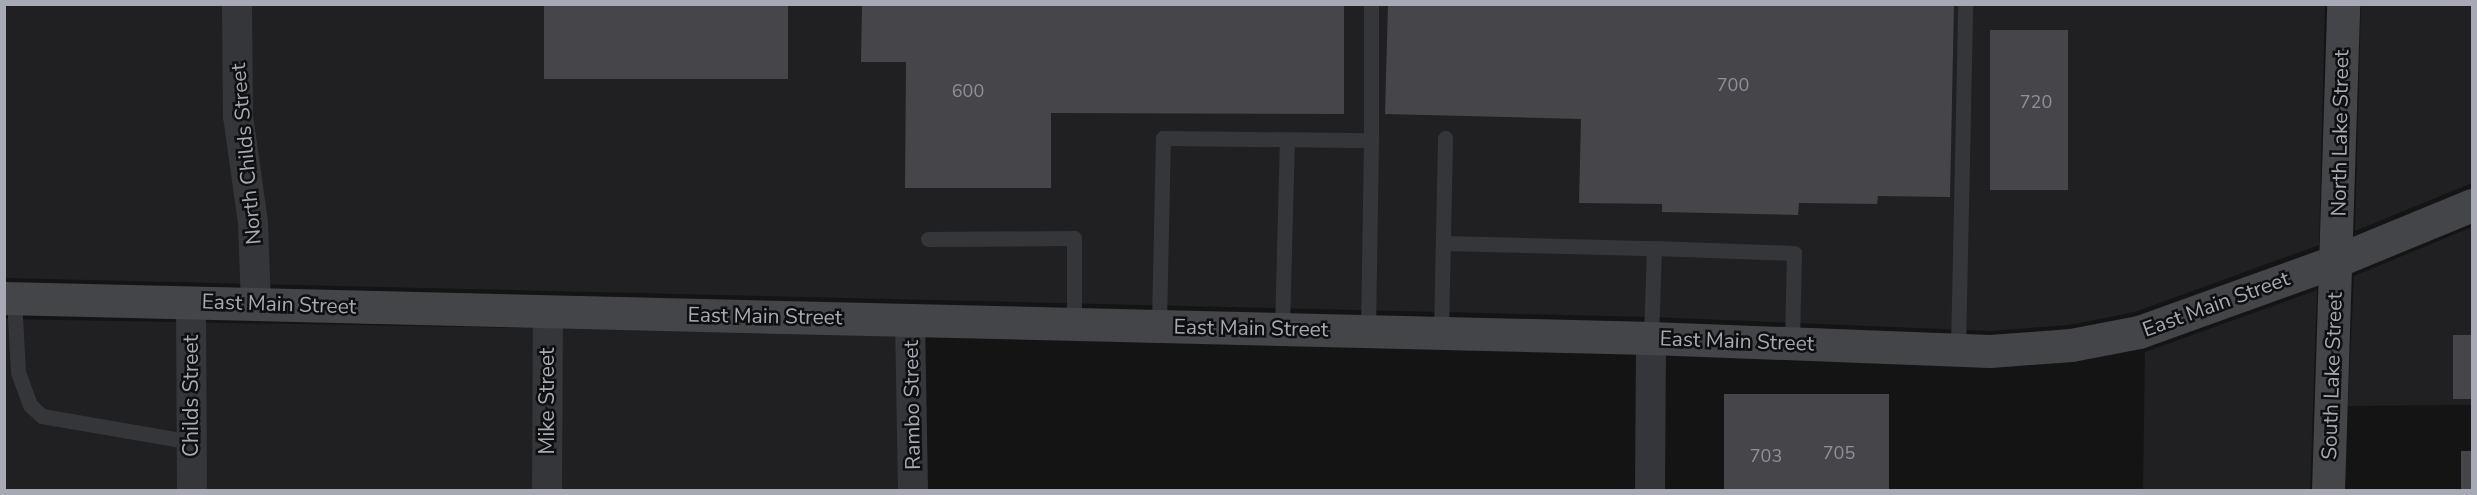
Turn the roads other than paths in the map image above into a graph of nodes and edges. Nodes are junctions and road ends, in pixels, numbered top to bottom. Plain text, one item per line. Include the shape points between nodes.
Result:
1 (237, 4) edge
2 (1371, 4) edge
3 (1965, 4) edge
4 (2343, 4) edge
5 (1445, 138) dead end
6 (1287, 139) junction
7 (1371, 140) junction
8 (2472, 205) edge
9 (928, 239) dead end
10 (1443, 243) junction
11 (1654, 248) junction
12 (2336, 261) junction
13 (9, 298) edge
14 (191, 302) junction
15 (256, 304) junction
16 (548, 311) junction
17 (910, 320) junction
18 (1074, 324) junction
19 (1159, 325) junction
20 (1282, 328) junction
21 (1368, 331) junction
22 (1441, 332) junction
23 (1651, 338) junction
24 (1792, 343) junction
25 (1958, 350) junction
26 (192, 442) junction
27 (192, 490) edge
28 (547, 490) edge
29 (913, 490) edge
30 (1650, 490) edge
31 (2328, 490) edge

1 - 15 street, North Childs Street via 238,116 253,223
2 - 7 lane
3 - 25 lane
4 - 12 main road, North Lake Street
5 - 10 lane
6 - 7 lane
6 - 19 lane via 1163,138
6 - 20 lane
7 - 21 lane
8 - 12 main road, East Main Street
9 - 18 lane via 1074,238
10 - 11 lane
10 - 22 lane
11 - 23 lane
11 - 24 lane via 1794,253
12 - 25 main road, East Main Street via 2139,332 2071,345
12 - 31 main road, South Lake Street
13 - 14 main road, East Main Street
13 - 26 lane via 18,372 30,405 42,416
14 - 15 main road, East Main Street
14 - 26 street, Childs Street
15 - 16 main road, East Main Street
16 - 17 main road, East Main Street
16 - 28 street, Mike Street
17 - 18 main road, East Main Street
17 - 29 street, Rambo Street
18 - 19 main road, East Main Street
19 - 20 main road, East Main Street
20 - 21 main road, East Main Street
21 - 22 main road, East Main Street
22 - 23 main road, East Main Street
23 - 24 main road, East Main Street
23 - 30 street
24 - 25 main road, East Main Street
26 - 27 street, Childs Street

